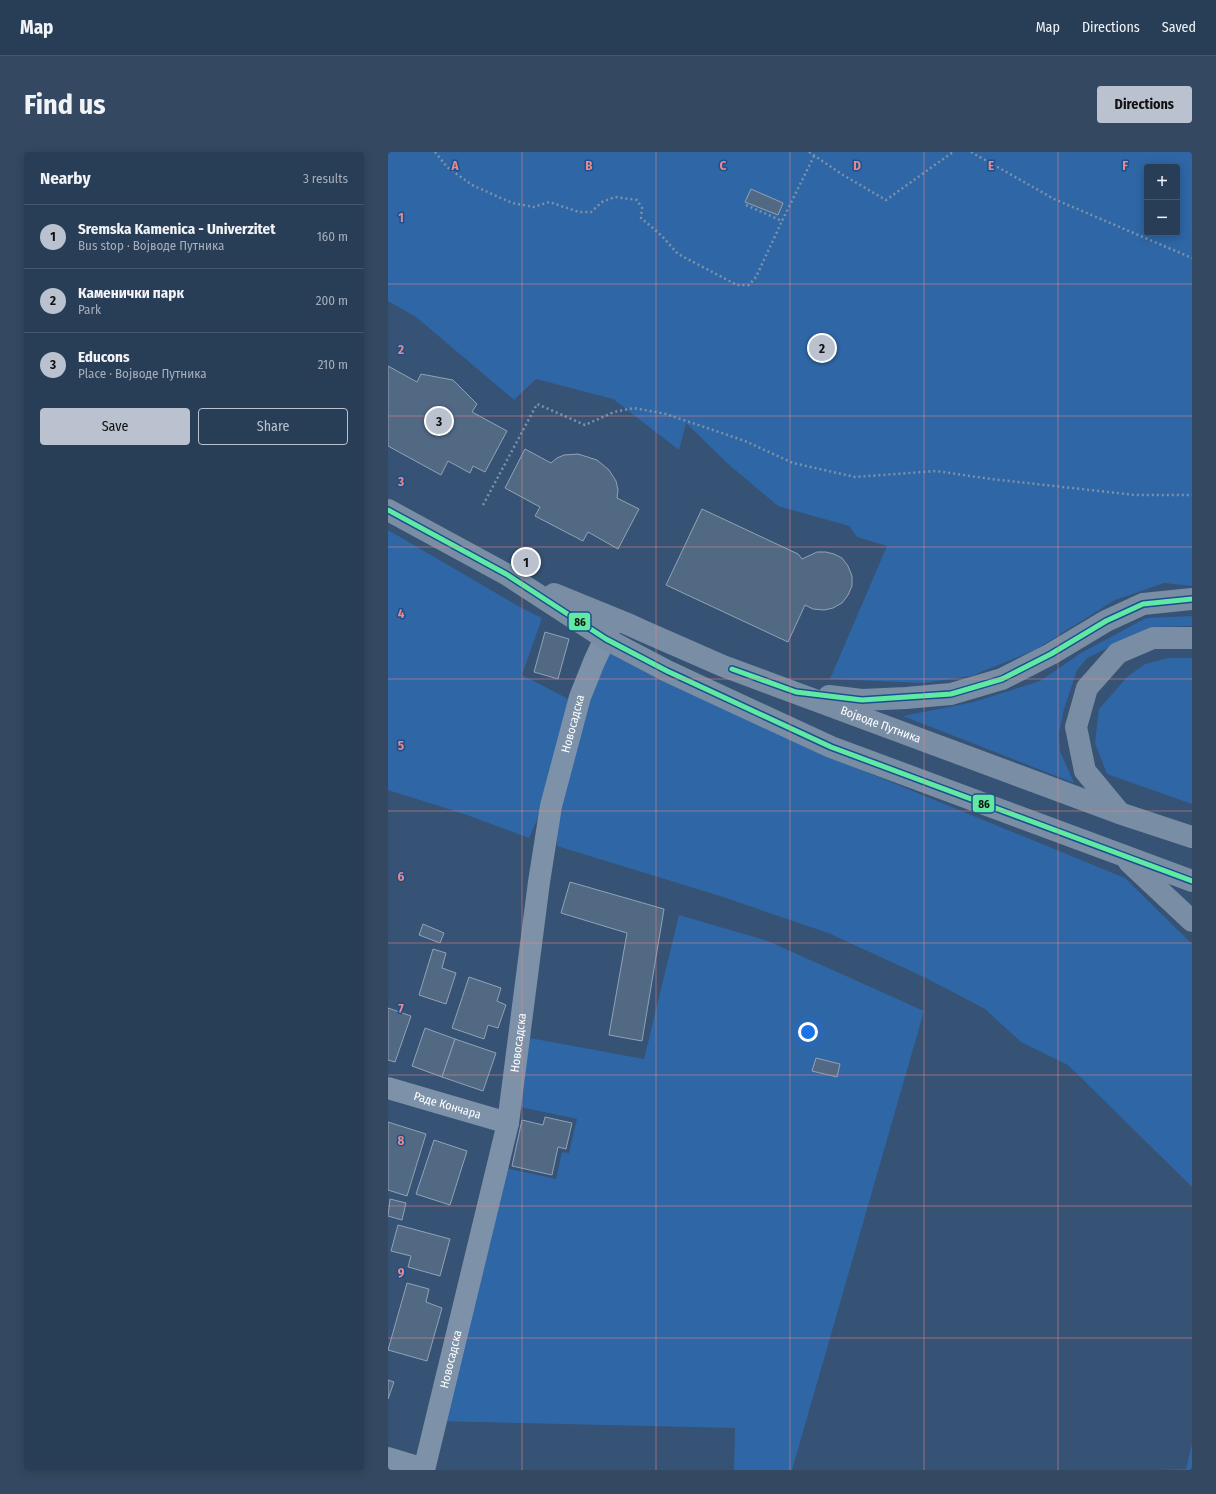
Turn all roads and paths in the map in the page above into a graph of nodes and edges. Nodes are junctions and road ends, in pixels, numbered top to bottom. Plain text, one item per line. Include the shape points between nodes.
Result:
1 (435, 152) edge
2 (809, 152) edge
3 (953, 152) edge
4 (971, 152) edge
5 (814, 156) junction
6 (746, 205) dead end
7 (782, 222) junction
8 (1192, 258) edge
9 (1192, 495) edge
10 (483, 505) dead end
11 (388, 510) edge
12 (506, 574) junction
13 (1192, 599) edge
14 (614, 618) junction
15 (1192, 638) edge
16 (606, 639) junction
17 (796, 692) junction
18 (1119, 813) junction
19 (1192, 837) edge
20 (1122, 856) junction
21 (1192, 881) edge
22 (1192, 921) edge
23 (388, 1088) edge
24 (508, 1123) junction
25 (388, 1458) edge
26 (424, 1470) edge

1 - 7 path via 447,167 472,185 512,203 534,207 549,202 579,212 591,212 602,202 615,197 637,200 642,208 641,218 678,254 737,285 749,285 756,278
2 - 5 path
3 - 5 path via 886,200
4 - 8 path via 1054,199
5 - 7 path
6 - 7 path
9 - 10 path via 1136,495 936,471 856,477 793,463 745,440 666,414 634,408 614,412 585,424 537,404
11 - 12 main road, Војводе Путника
12 - 14 main road, Војводе Путника
12 - 16 main road, Војводе Путника
13 - 17 main road via 1143,604 1106,621 1052,654 1002,679 951,694 862,700
14 - 16 street, Новосадска
14 - 17 main road, Војводе Путника via 723,666
15 - 18 main road via 1153,638 1118,653 1087,688 1076,727 1085,771
16 - 20 main road, Војводе Путника via 667,671 831,747
16 - 24 street, Новосадска via 580,697 550,806
17 - 18 main road, Војводе Путника
18 - 19 main road, Војводе Путника
20 - 21 main road, Војводе Путника
20 - 22 main road
23 - 24 street, Раде Кончара
24 - 26 street, Новосадска
25 - 26 street

